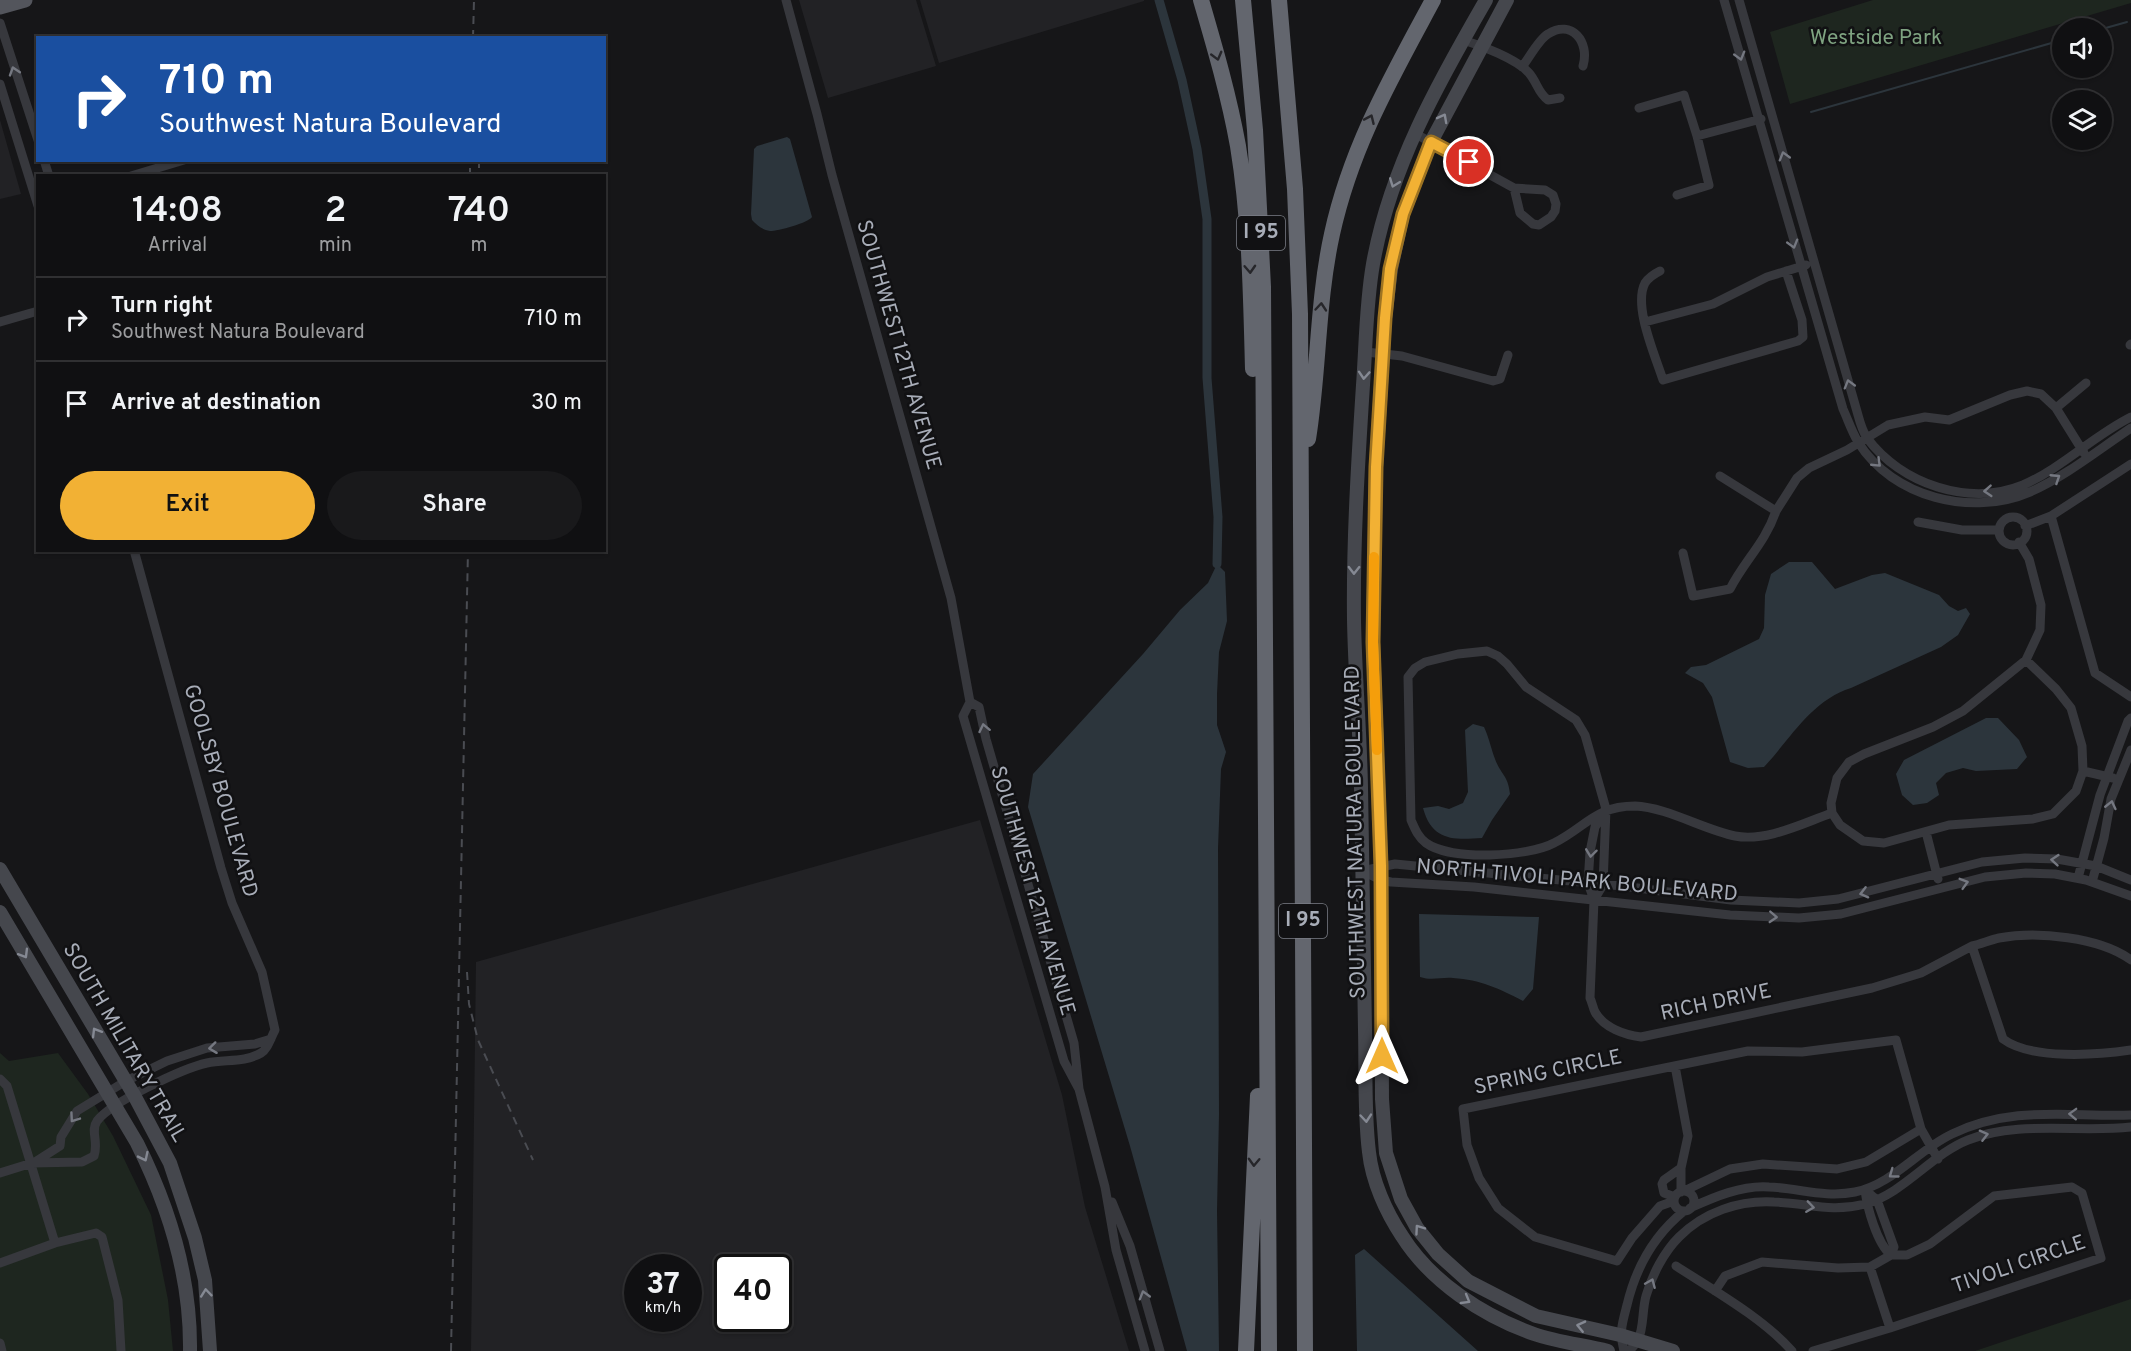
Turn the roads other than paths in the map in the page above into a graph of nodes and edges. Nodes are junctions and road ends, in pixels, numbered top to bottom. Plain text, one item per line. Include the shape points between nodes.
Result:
1 (25, 0) edge
2 (786, 0) edge
3 (1201, 0) edge
4 (1243, 0) edge
5 (1253, 0) edge
6 (1269, 0) edge
7 (1279, 0) edge
8 (1433, 0) edge
9 (1486, 0) edge
10 (1508, 0) edge
11 (1724, 0) edge
12 (1739, 0) edge
13 (0, 7) edge
14 (0, 23) edge
15 (1463, 40) junction
16 (1482, 46) junction
17 (1583, 66) dead end
18 (1522, 67) junction
19 (0, 84) edge
20 (1560, 98) dead end
21 (1639, 108) dead end
22 (1772, 115) junction
23 (1758, 120) junction
24 (1414, 133) junction
25 (36, 134) edge
26 (1697, 136) junction
27 (1431, 142) junction
28 (177, 162) edge
29 (138, 174) edge
30 (1514, 188) junction
31 (1677, 195) dead end
32 (36, 200) edge
33 (1814, 262) junction
34 (1800, 267) junction
35 (1660, 271) dead end
36 (1786, 271) junction
37 (36, 312) edge
38 (0, 322) edge
39 (1645, 322) junction
40 (1366, 352) junction
41 (1383, 354) junction
42 (1508, 355) dead end
43 (2086, 383) dead end
44 (2056, 408) junction
45 (2131, 417) edge
46 (2131, 428) edge
47 (1863, 440) junction
48 (2081, 448) junction
49 (2087, 457) junction
50 (2131, 464) edge
51 (1265, 466) junction
52 (1720, 476) dead end
53 (1941, 488) junction
54 (1300, 490) junction
55 (1936, 498) junction
56 (1776, 511) junction
57 (2051, 516) junction
58 (1918, 522) dead end
59 (2025, 526) junction
60 (1999, 530) junction
61 (2019, 543) junction
62 (135, 552) edge
63 (1683, 552) dead end
64 (2026, 660) junction
65 (2131, 697) edge
66 (970, 702) junction
67 (2131, 718) edge
68 (2131, 750) edge
69 (2083, 771) junction
70 (2107, 776) junction
71 (2118, 780) junction
72 (1606, 809) junction
73 (1832, 813) junction
74 (1926, 832) junction
75 (2081, 863) junction
76 (2096, 866) junction
77 (0, 869) edge
78 (1458, 870) junction
79 (1362, 871) junction
80 (1381, 873) junction
81 (1937, 875) junction
82 (1523, 877) junction
83 (2078, 878) junction
84 (2131, 880) edge
85 (2091, 882) junction
86 (1588, 884) junction
87 (1603, 885) junction
88 (1457, 886) junction
89 (1941, 890) junction
90 (1521, 892) junction
91 (2131, 896) edge
92 (1594, 900) junction
93 (1743, 900) junction
94 (0, 912) edge
95 (1743, 915) junction
96 (1972, 946) junction
97 (2131, 960) edge
98 (271, 1039) junction
99 (1266, 1041) junction
100 (2131, 1050) edge
101 (1675, 1066) junction
102 (0, 1079) edge
103 (126, 1082) junction
104 (1079, 1089) junction
105 (107, 1092) junction
106 (134, 1095) junction
107 (116, 1106) junction
108 (2131, 1114) edge
109 (2131, 1127) edge
110 (1921, 1129) junction
111 (60, 1146) junction
112 (1931, 1147) junction
113 (1938, 1159) junction
114 (69, 1161) junction
115 (32, 1163) junction
116 (1681, 1168) junction
117 (0, 1173) edge
118 (1105, 1187) junction
119 (1865, 1190) junction
120 (1679, 1195) junction
121 (1877, 1200) junction
122 (1866, 1204) junction
123 (1688, 1209) junction
124 (1696, 1222) junction
125 (55, 1243) junction
126 (1891, 1255) junction
127 (0, 1263) edge
128 (1676, 1266) dead end
129 (1870, 1267) junction
130 (1715, 1291) junction
131 (1890, 1328) junction
132 (1620, 1335) junction
133 (0, 1343) edge
134 (1630, 1347) edge
135 (2, 1351) edge
136 (121, 1351) edge
137 (190, 1351) edge
138 (210, 1351) edge
139 (1145, 1351) edge
140 (1160, 1351) edge
141 (1246, 1351) edge
142 (1269, 1351) edge
143 (1280, 1351) edge
144 (1295, 1351) edge
145 (1305, 1351) edge
146 (1608, 1351) edge
147 (1672, 1351) edge
148 (1792, 1351) edge
149 (1813, 1351) edge

1 - 13 main road
2 - 66 street, SOUTHWEST 12TH AVENUE via 951,598
3 -> 51 highway via 1228,98 1239,156 1248,246 1254,413
4 - 51 highway, I 95 via 1261,224
5 - 143 highway via 1269,176 1274,324
6 - 144 highway via 1289,284
7 - 54 highway, I 95 via 1295,189
54 -> 8 highway via 1315,396 1325,272 1337,215 1368,123
9 - 15 street, SOUTHWEST NATURA BOULEVARD
10 - 16 street, SOUTHWEST NATURA BOULEVARD
11 -> 23 street
12 - 22 street
25 -> 14 street
15 - 16 street
15 - 24 street, SOUTHWEST NATURA BOULEVARD
16 - 18 street
27 -> 16 street, SOUTHWEST NATURA BOULEVARD
17 - 18 street via 1585,47 1571,31 1561,29 1544,36
18 - 20 street via 1540,94 1548,100
19 - 32 street
21 - 26 street via 1684,95
22 - 23 street
33 -> 22 street
23 - 26 street
23 -> 34 street
24 - 27 street
24 -> 40 street, SOUTHWEST NATURA BOULEVARD via 1386,204 1375,253 1366,310
26 - 31 street via 1708,185
27 - 30 street
27 - 41 street, SOUTHWEST NATURA BOULEVARD via 1403,214 1390,269
28 - 29 street
30 - 30 street via 1520,213 1533,224 1539,225 1551,217 1555,211 1553,195 1545,190
33 - 34 street
47 -> 33 street
34 - 36 street
34 - 47 street via 1843,409
35 - 39 street via 1646,280 1640,299
36 - 39 street via 1713,304
36 - 39 street via 1804,330 1798,341 1663,380
37 - 38 street
40 - 41 street
40 -> 79 street, SOUTHWEST NATURA BOULEVARD via 1354,576
41 - 42 street via 1493,381 1500,380
41 - 80 street, SOUTHWEST NATURA BOULEVARD via 1376,467 1373,642
43 - 44 street
44 - 47 street via 2041,394 2027,391 1949,420 1925,417 1888,425
44 - 48 street
45 - 48 street
46 - 49 street
47 - 53 street via 1902,471
47 -> 55 street via 1872,459 1890,475
47 - 56 street via 1809,468 1797,478
48 - 49 street
48 -> 53 street via 2039,477 2012,488 1974,492
55 -> 49 street via 1971,503 2011,498 2046,484
50 - 57 street
51 - 99 highway, I 95
52 - 56 street
53 - 55 street
54 - 145 highway, I 95
56 - 63 street via 1769,531 1730,589 1693,596
57 - 59 street
57 - 65 street via 2095,673
58 - 60 street via 1962,530
59 - 60 street via 2010,517
59 - 61 street via 2026,533
60 - 61 street via 2007,543
61 - 64 street via 2029,559 2041,605 2040,630
62 - 98 street, GOOLSBY BOULEVARD via 230,895 262,972 275,1030
64 - 69 street via 2071,708 2082,746
64 - 73 street via 1963,711 1849,762 1835,786
104 -> 66 street, SOUTHWEST 12TH AVENUE via 1074,1043 980,707
66 - 104 street, SOUTHWEST 12TH AVENUE via 963,716 969,738 1064,1061
67 - 70 street
68 - 71 street
69 - 70 street
69 - 74 street via 2076,791 2054,814 1949,825
70 - 71 street
70 - 75 street
76 -> 71 street
72 - 72 street via 1588,742 1576,720 1526,687 1498,656 1487,651 1458,654 1425,662 1408,677 1411,820 1426,843 1442,850 1522,854 1554,844
72 - 73 street via 1637,806 1736,836 1756,837
72 -> 86 street via 1595,827
72 - 87 street
73 - 74 street via 1840,825 1863,841 1884,843
74 - 81 street
75 - 76 street, NORTH TIVOLI PARK BOULEVARD
75 -> 81 street, NORTH TIVOLI PARK BOULEVARD via 2025,858 1982,862
75 - 83 street
76 - 84 street, NORTH TIVOLI PARK BOULEVARD
76 - 85 street
103 -> 77 street, SOUTH MILITARY TRAIL
78 - 80 street, NORTH TIVOLI PARK BOULEVARD via 1393,864
78 - 82 street, NORTH TIVOLI PARK BOULEVARD
78 - 88 street
79 - 80 street, NORTH TIVOLI PARK BOULEVARD
79 -> 146 street, SOUTHWEST NATURA BOULEVARD via 1365,1100 1369,1156 1385,1206 1402,1237 1425,1266 1458,1295 1534,1334
80 - 88 street, NORTH TIVOLI PARK BOULEVARD
132 -> 80 street, SOUTHWEST NATURA BOULEVARD via 1536,1316 1468,1281 1438,1254 1401,1199 1386,1153 1382,1099
81 - 89 street
81 -> 93 street, NORTH TIVOLI PARK BOULEVARD via 1838,900
82 - 86 street, NORTH TIVOLI PARK BOULEVARD
82 - 90 street
83 - 85 street, NORTH TIVOLI PARK BOULEVARD
89 -> 83 street, NORTH TIVOLI PARK BOULEVARD via 1985,877 2026,873
85 - 91 street, NORTH TIVOLI PARK BOULEVARD
86 - 87 street, NORTH TIVOLI PARK BOULEVARD
86 - 92 street
87 - 92 street, RICH DRIVE
87 - 93 street, NORTH TIVOLI PARK BOULEVARD
88 - 90 street, NORTH TIVOLI PARK BOULEVARD
95 -> 89 street, NORTH TIVOLI PARK BOULEVARD via 1799,918 1841,914
90 - 92 street, NORTH TIVOLI PARK BOULEVARD
92 - 95 street, NORTH TIVOLI PARK BOULEVARD
92 - 96 street, RICH DRIVE via 1590,998 1595,1013 1626,1035 1641,1037 1872,988 1921,972
93 - 95 street
94 -> 105 street, SOUTH MILITARY TRAIL
96 - 97 street, RICH DRIVE via 2000,938 2062,937 2096,945
96 - 100 street via 2003,1039 2013,1047 2070,1053
98 -> 103 street via 207,1048 167,1061
98 - 106 street via 263,1052 246,1059 207,1063
99 -> 141 highway via 1256,1107
99 - 142 highway, I 95
101 - 110 street, SPRING CIRCLE via 1748,1051 1802,1052 1896,1040
101 - 116 street via 1688,1136
101 - 120 street, SPRING CIRCLE via 1463,1109 1467,1145 1479,1178 1497,1208 1535,1237 1617,1261 1660,1206
102 - 115 street via 7,1086
103 - 105 street
103 - 106 street, SOUTH MILITARY TRAIL
104 - 118 street, SOUTHWEST 12TH AVENUE
105 - 107 street, SOUTH MILITARY TRAIL
105 -> 111 street via 76,1111
106 - 107 street
138 -> 106 street, SOUTH MILITARY TRAIL via 205,1280 195,1238 170,1163
107 - 114 street via 93,1129 97,1146 94,1156 82,1162
107 -> 137 street, SOUTH MILITARY TRAIL via 151,1171 176,1243 186,1292
108 -> 112 street via 1999,1117 1954,1133
113 -> 109 street via 1956,1146 1987,1134
110 - 112 street, SPRING CIRCLE
110 - 120 street, SPRING CIRCLE via 1866,1162 1837,1169 1763,1164 1730,1169
111 - 114 street
111 - 115 street
112 - 113 street, SPRING CIRCLE
112 -> 119 street
113 - 121 street
114 - 115 street
115 - 117 street
115 - 125 street
116 - 120 street
116 - 120 street via 1662,1184 1664,1193
118 - 139 street, SOUTHWEST 12TH AVENUE via 1116,1250
140 -> 118 street, SOUTHWEST 12TH AVENUE via 1130,1246
119 - 121 street
119 - 122 street
119 - 123 street via 1812,1194 1767,1186 1721,1195
120 - 123 street via 1676,1207
120 - 123 street via 1690,1194 1693,1199
121 - 122 street
121 - 126 street via 1894,1247
124 -> 122 street via 1732,1206 1753,1203 1819,1208
122 - 126 street
123 - 124 street
123 - 132 street via 1661,1233 1641,1262
134 -> 124 street via 1659,1264
125 - 127 street
125 - 136 street via 96,1233 102,1237 118,1300
126 - 129 street, TIVOLI CIRCLE
126 - 131 street, TIVOLI CIRCLE via 1907,1255 1930,1244 1994,1196 2072,1187 2082,1193 2101,1258
128 - 130 street
129 - 130 street, TIVOLI CIRCLE via 1762,1262 1725,1276
129 - 131 street
130 - 148 street
131 - 149 street, TIVOLI CIRCLE
132 - 134 street, SOUTHWEST NATURA BOULEVARD
133 - 135 street
134 - 147 street, SOUTHWEST NATURA BOULEVARD

